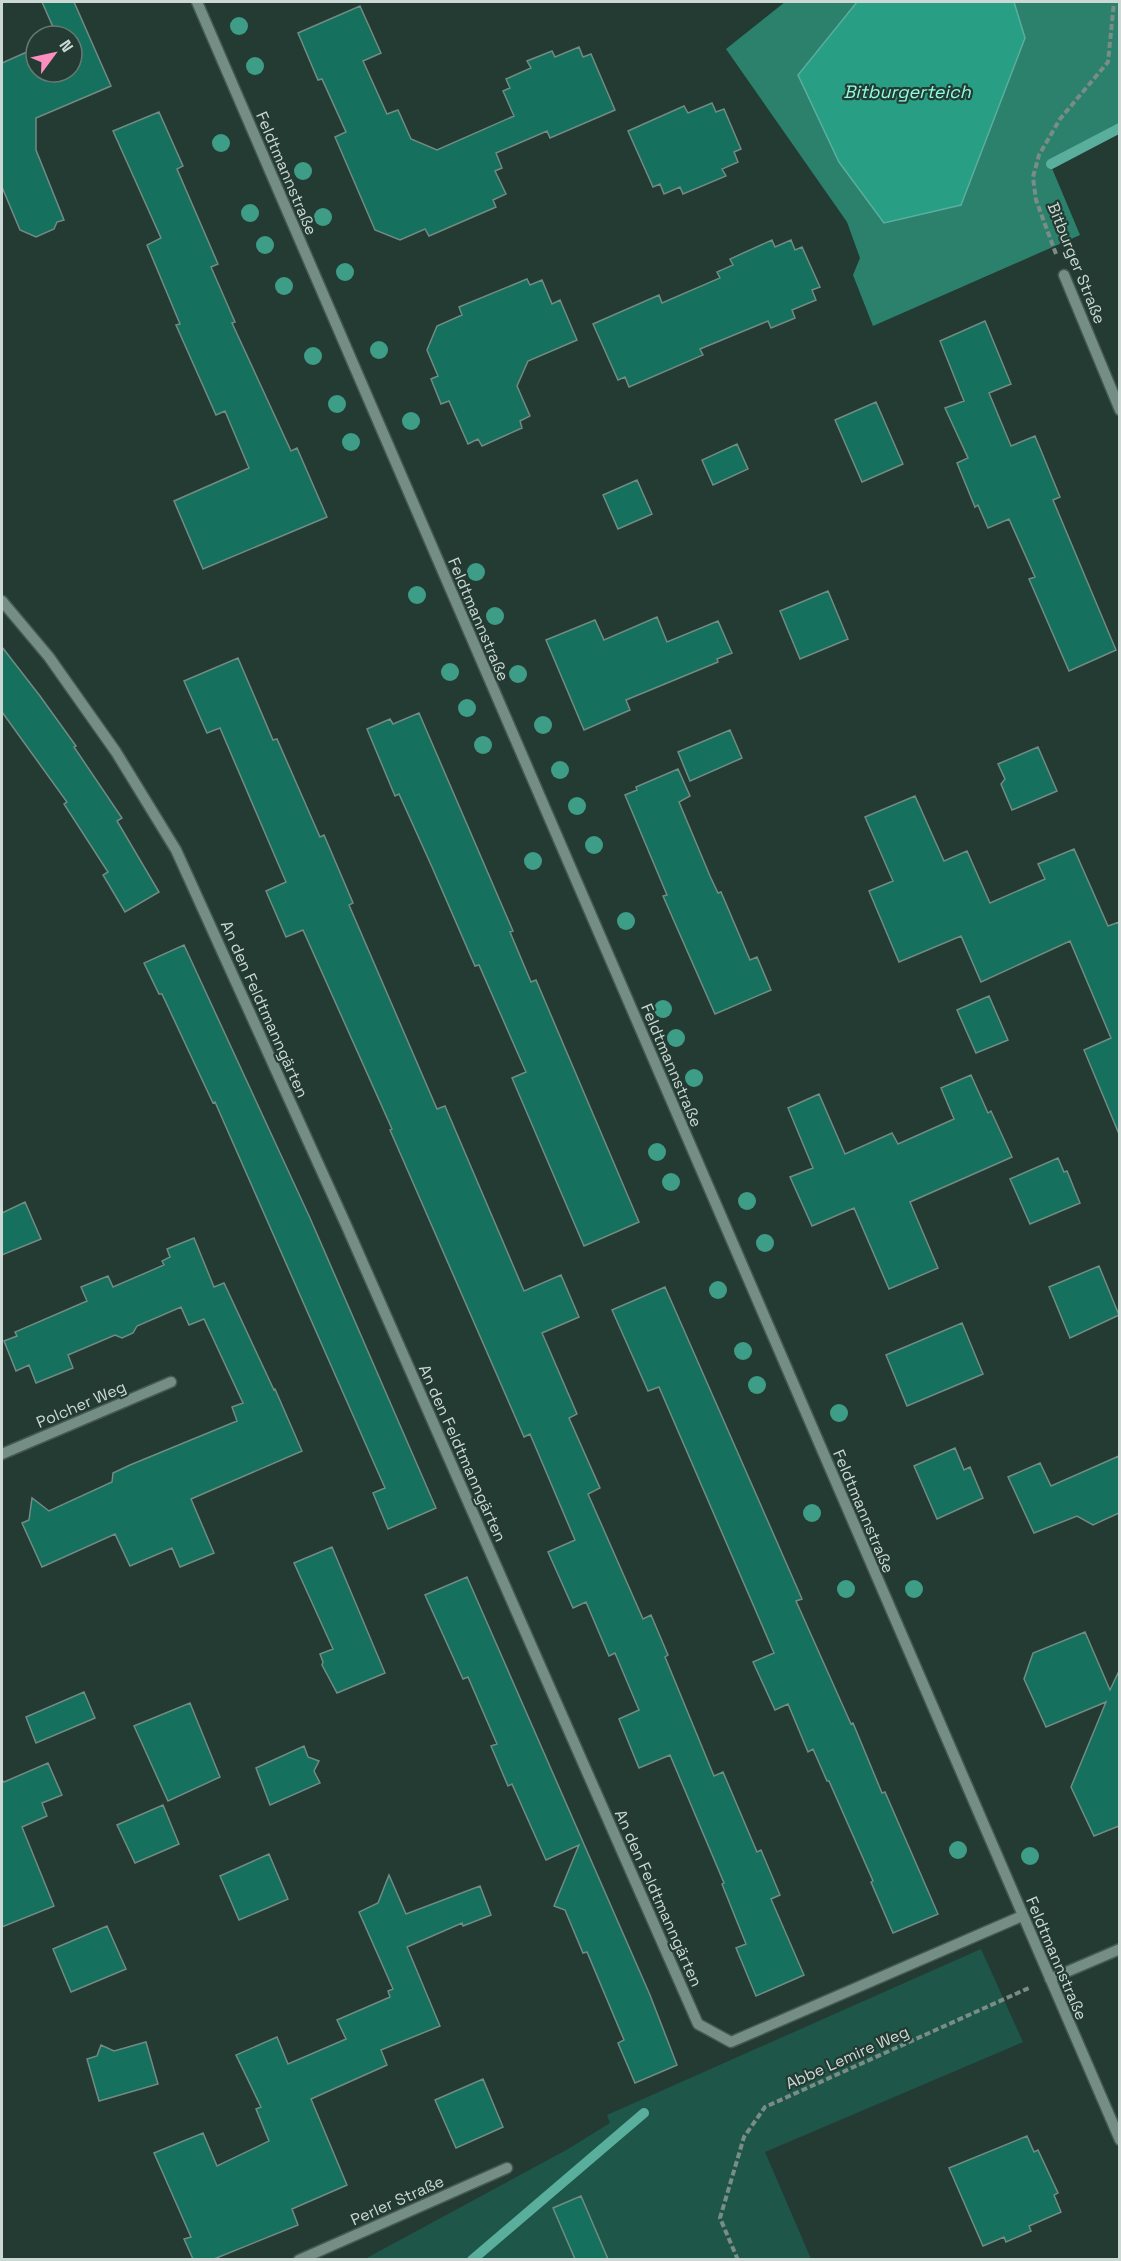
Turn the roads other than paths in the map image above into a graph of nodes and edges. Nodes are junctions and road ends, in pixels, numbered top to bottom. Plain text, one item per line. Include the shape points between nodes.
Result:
1 (197, 2) edge
2 (1064, 275) road end
3 (1119, 410) edge
4 (2, 601) edge
5 (171, 1382) dead end
6 (2, 1454) edge
7 (1022, 1916) junction
8 (1119, 1949) edge
9 (1050, 1979) junction
10 (1119, 2140) edge
11 (507, 2168) dead end
12 (299, 2259) edge

1 - 7 street, Feldtmannstraße
2 - 3 street, Bitburger Straße
4 - 7 street, An den Feldtmanngärten via 49,657 116,752 176,850 347,1227 698,2024 731,2042
5 - 6 street, Polcher Weg
7 - 9 street, Feldtmannstraße
8 - 9 street
9 - 10 street, Feldtmannstraße
11 - 12 street, Perler Straße

